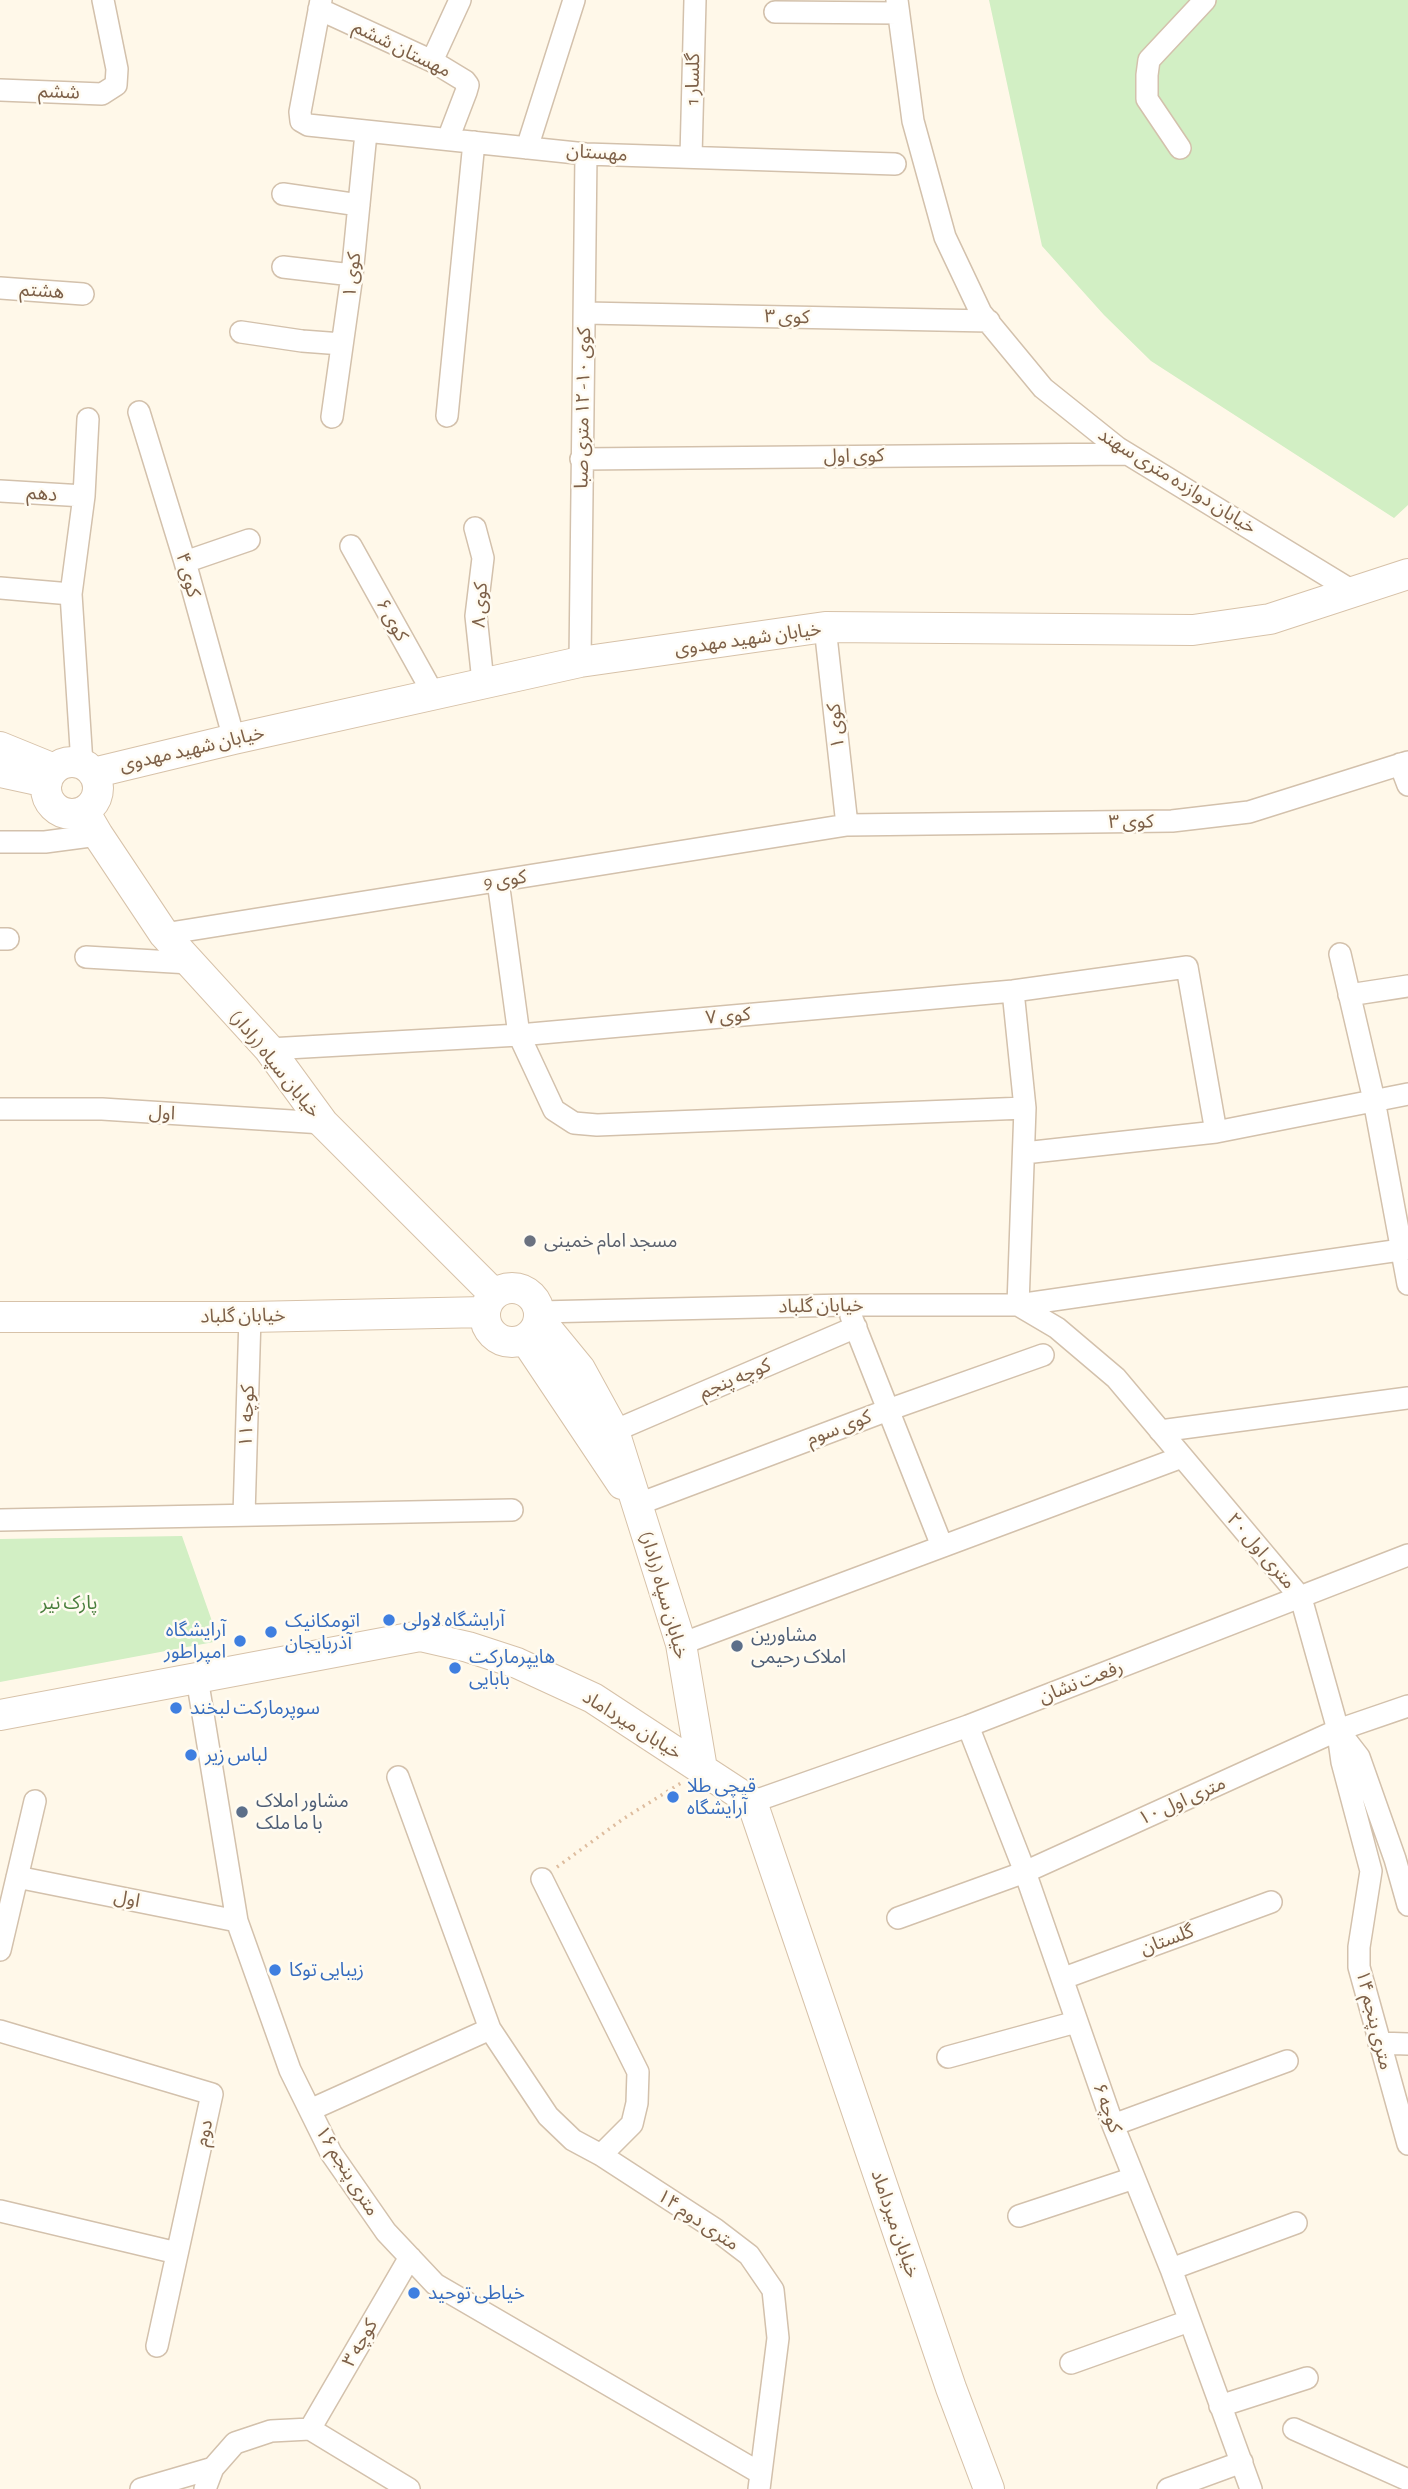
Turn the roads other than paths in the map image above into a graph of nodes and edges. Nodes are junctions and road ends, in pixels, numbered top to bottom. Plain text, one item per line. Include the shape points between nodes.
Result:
1 (103, 0) edge
2 (460, 0) edge
3 (573, 0) edge
4 (695, 0) edge
5 (1205, 0) edge
6 (320, 5) edge
7 (898, 6) edge
8 (775, 12) dead end
9 (432, 61) junction
10 (0, 90) edge
11 (366, 133) junction
12 (448, 139) junction
13 (474, 142) junction
14 (527, 148) junction
15 (1180, 148) dead end
16 (586, 154) junction
17 (691, 157) junction
18 (895, 164) dead end
19 (282, 194) dead end
20 (359, 205) junction
21 (283, 267) dead end
22 (352, 275) junction
23 (0, 288) edge
24 (83, 294) dead end
25 (585, 313) junction
26 (989, 321) junction
27 (241, 332) dead end
28 (342, 344) junction
29 (139, 412) dead end
30 (447, 416) dead end
31 (332, 417) dead end
32 (88, 419) dead end
33 (1127, 454) junction
34 (581, 459) junction
35 (0, 491) edge
36 (84, 496) junction
37 (475, 528) dead end
38 (249, 540) dead end
39 (351, 546) dead end
40 (185, 562) junction
41 (1408, 574) edge
42 (0, 588) edge
43 (1354, 592) junction
44 (71, 594) junction
45 (825, 627) junction
46 (580, 662) junction
47 (483, 682) junction
48 (434, 695) junction
49 (234, 739) junction
50 (0, 747) edge
51 (1404, 763) edge
52 (0, 772) edge
53 (69, 772) junction
54 (1408, 785) edge
55 (91, 823) junction
56 (847, 825) junction
57 (0, 842) edge
58 (498, 881) junction
59 (164, 934) junction
60 (1340, 954) dead end
61 (86, 957) dead end
62 (190, 963) junction
63 (1408, 986) edge
64 (1013, 990) junction
65 (1349, 995) junction
66 (519, 1035) junction
67 (268, 1049) junction
68 (1408, 1094) edge
69 (1374, 1100) junction
70 (1025, 1108) junction
71 (0, 1109) edge
72 (323, 1123) junction
73 (1216, 1132) junction
74 (1024, 1153) junction
75 (1405, 1250) edge
76 (1408, 1284) edge
77 (490, 1303) junction
78 (846, 1305) junction
79 (1018, 1305) junction
80 (0, 1317) edge
81 (250, 1317) junction
82 (535, 1323) junction
83 (856, 1327) junction
84 (1043, 1354) dead end
85 (1408, 1398) edge
86 (888, 1410) junction
87 (614, 1431) junction
88 (1160, 1431) junction
89 (1182, 1457) junction
90 (636, 1504) junction
91 (512, 1510) dead end
92 (244, 1515) junction
93 (0, 1520) edge
94 (942, 1546) junction
95 (1408, 1555) edge
96 (1301, 1598) junction
97 (681, 1644) junction
98 (197, 1678) junction
99 (1408, 1706) edge
100 (0, 1715) edge
101 (968, 1726) junction
102 (1338, 1731) junction
103 (702, 1769) junction
104 (398, 1777) dead end
105 (35, 1801) dead end
106 (752, 1801) junction
107 (1401, 1856) edge
108 (1025, 1872) junction
109 (17, 1877) junction
110 (542, 1879) road end
111 (1271, 1902) dead end
112 (1408, 1905) edge
113 (898, 1918) dead end
114 (237, 1921) junction
115 (0, 1950) edge
116 (1063, 1978) junction
117 (1076, 2022) junction
118 (490, 2029) junction
119 (0, 2031) edge
120 (1379, 2043) junction
121 (1408, 2044) edge
122 (948, 2057) dead end
123 (1287, 2062) dead end
124 (310, 2110) junction
125 (1113, 2125) junction
126 (1408, 2144) edge
127 (601, 2155) junction
128 (1134, 2178) junction
129 (0, 2211) edge
130 (1019, 2216) dead end
131 (1296, 2223) dead end
132 (177, 2253) junction
133 (410, 2257) junction
134 (1171, 2269) junction
135 (1189, 2321) junction
136 (156, 2346) dead end
137 (1071, 2363) dead end
138 (1307, 2378) dead end
139 (1220, 2406) junction
140 (310, 2429) junction
141 (1294, 2429) dead end
142 (1242, 2462) junction
143 (213, 2468) junction
144 (1408, 2480) edge
145 (759, 2481) edge
146 (141, 2489) edge
147 (205, 2489) edge
148 (409, 2489) edge
149 (989, 2489) edge
150 (1168, 2489) edge
151 (1251, 2489) edge

1 - 10 street, ششم via 116,85 102,94
2 - 9 street
3 - 14 street
4 - 17 street, گلسار 1
5 - 15 street via 1149,60 1147,99
6 - 9 street, مهستان ششم
6 - 11 street, مهستان via 301,121
7 - 8 street
7 - 26 street, خیابان دوازده متری سهند via 914,121 945,237
9 - 12 street, مهستان ششم via 468,85
11 - 12 street, مهستان
11 - 20 street, کوی ۱
12 - 13 street, مهستان
13 - 14 street, مهستان
13 - 30 street
14 - 16 street, مهستان
16 - 17 street, مهستان
16 - 25 street, کوی ۱۰- ۱۲ متری صبا
17 - 18 street, مهستان
19 - 20 street
20 - 22 street, کوی ۱
21 - 22 street
22 - 28 street, کوی ۱
23 - 24 street, هشتم
25 - 26 street, کوی ۳
25 - 34 street, کوی ۱۰- ۱۲ متری صبا
26 - 33 street, خیابان دوازده متری سهند via 1043,388
27 - 28 street
28 - 31 street, کوی ۱
29 - 40 street, کوی ۴
32 - 36 street
33 - 34 street, کوی اول
33 - 43 street, خیابان دوازده متری سهند
34 - 46 street, کوی ۱۰- ۱۲ متری صبا
35 - 36 street, دهم
36 - 44 street
37 - 47 street, کوی ۸ via 483,558 476,616
38 - 40 street
39 - 48 street, کوی ۶
40 - 49 street, کوی ۴
41 - 43 street, خیابان شهید مهدوی
42 - 44 street
43 - 45 street, خیابان شهید مهدوی via 1270,619 1193,630
44 - 53 street
45 - 46 street, خیابان شهید مهدوی
45 - 56 street, کوی ۱
46 - 47 street, خیابان شهید مهدوی
47 - 48 street, خیابان شهید مهدوی
48 - 49 street, خیابان شهید مهدوی
49 - 53 street, خیابان شهید مهدوی
50 - 53 street
51 - 54 street
51 - 56 street, کوی ۳ via 1249,812 1172,821
52 - 53 street
53 - 55 street via 97,781
53 - 55 street via 46,790 53,805
55 - 57 street via 46,842
55 - 59 street, خیابان سپاه (رادار)
56 - 58 street, کوی 9
58 - 59 street, کوی 9
58 - 66 street
59 - 62 street, خیابان سپاه (رادار)
60 - 65 street
61 - 62 street
62 - 67 street, خیابان سپاه (رادار)
63 - 65 street
64 - 66 street, کوی ۷
64 - 70 street
64 - 73 street, کوی ۷ via 1187,967
65 - 69 street
66 - 67 street, کوی ۷
66 - 70 street via 554,1110 574,1123
67 - 72 street, خیابان سپاه (رادار)
68 - 69 street
69 - 73 street
69 - 75 street
70 - 74 street
71 - 72 street, اول via 102,1109
72 - 77 street, خیابان سپاه (رادار)
73 - 74 street
74 - 79 street
75 - 76 street
75 - 79 street, خیابان گلباد
77 - 81 street, خیابان گلباد
77 - 82 street via 505,1289 527,1292 536,1301
77 - 82 street via 486,1323 502,1340 514,1342
78 - 79 street, خیابان گلباد
78 - 82 street, خیابان گلباد
78 - 83 street
79 - 88 street, ۲۰ متری اول via 1058,1328 1116,1378
80 - 81 street, خیابان گلباد
81 - 92 street, کوچه ۱۱
82 - 87 street, خیابان سپاه (رادار) via 580,1368
82 - 90 street, خیابان سپاه (رادار)
83 - 86 street
83 - 87 street, کوچه پنجم
84 - 86 street, کوی سوم
85 - 88 street
86 - 90 street, کوی سوم
86 - 94 street
87 - 90 street, خیابان سپاه (رادار)
88 - 89 street, ۲۰ متری اول
89 - 94 street
89 - 96 street, ۲۰ متری اول
90 - 97 street, خیابان سپاه (رادار)
91 - 92 street
92 - 93 street
94 - 97 street
95 - 96 street, رفعت نشان
96 - 101 street, رفعت نشان
96 - 102 street, ۲۰ متری اول
97 - 103 street, خیابان سپاه (رادار)
98 - 100 street, خیابان میرداماد
98 - 103 street, خیابان میرداماد via 420,1636 505,1659 593,1698
98 - 114 street, ۱۶ متری پنجم
99 - 102 street, ۱۰ متری اول
101 - 106 street, رفعت نشان
101 - 108 street, کوچه ۶
102 - 107 street, ۲۰ متری اول via 1359,1757
102 - 108 street, ۱۰ متری اول
102 - 120 street, ۱۴ متری پنجم via 1371,1871 1359,1967
103 - 106 street, خیابان میرداماد
104 - 118 street, ۱۴ متری دوم
105 - 109 street
106 - 149 street, خیابان میرداماد
107 - 112 street, ۲۰ متری اول
108 - 113 street, ۱۰ متری اول
108 - 116 street, کوچه ۶
109 - 114 street, اول
109 - 115 street
110 - 127 street via 638,2072 632,2124
111 - 116 street, گلستان
114 - 124 street, ۱۶ متری پنجم via 290,2070
116 - 117 street, کوچه ۶
117 - 122 street
117 - 125 street, کوچه ۶
118 - 124 street
118 - 127 street, ۱۴ متری دوم via 548,2116 573,2140
119 - 132 street, دوم via 212,2094
120 - 121 street
120 - 126 street, ۱۴ متری پنجم
123 - 125 street
124 - 133 street, ۱۶ متری پنجم via 331,2153 386,2232
125 - 128 street, کوچه ۶
127 - 145 street, ۱۴ متری دوم via 715,2229 748,2255 773,2290 778,2337
128 - 130 street
128 - 134 street, کوچه ۶
129 - 132 street
131 - 134 street
132 - 136 street, دوم
133 - 140 street, کوچه ۳
133 - 145 street, ۱۶ متری پنجم via 436,2284
134 - 135 street, کوچه ۶
135 - 137 street
135 - 139 street, کوچه ۶
138 - 139 street
139 - 142 street, کوچه ۶
140 - 143 street via 271,2431 235,2443
140 - 148 street
141 - 144 street
142 - 150 street
142 - 151 street, کوچه ۶
143 - 146 street
143 - 147 street

